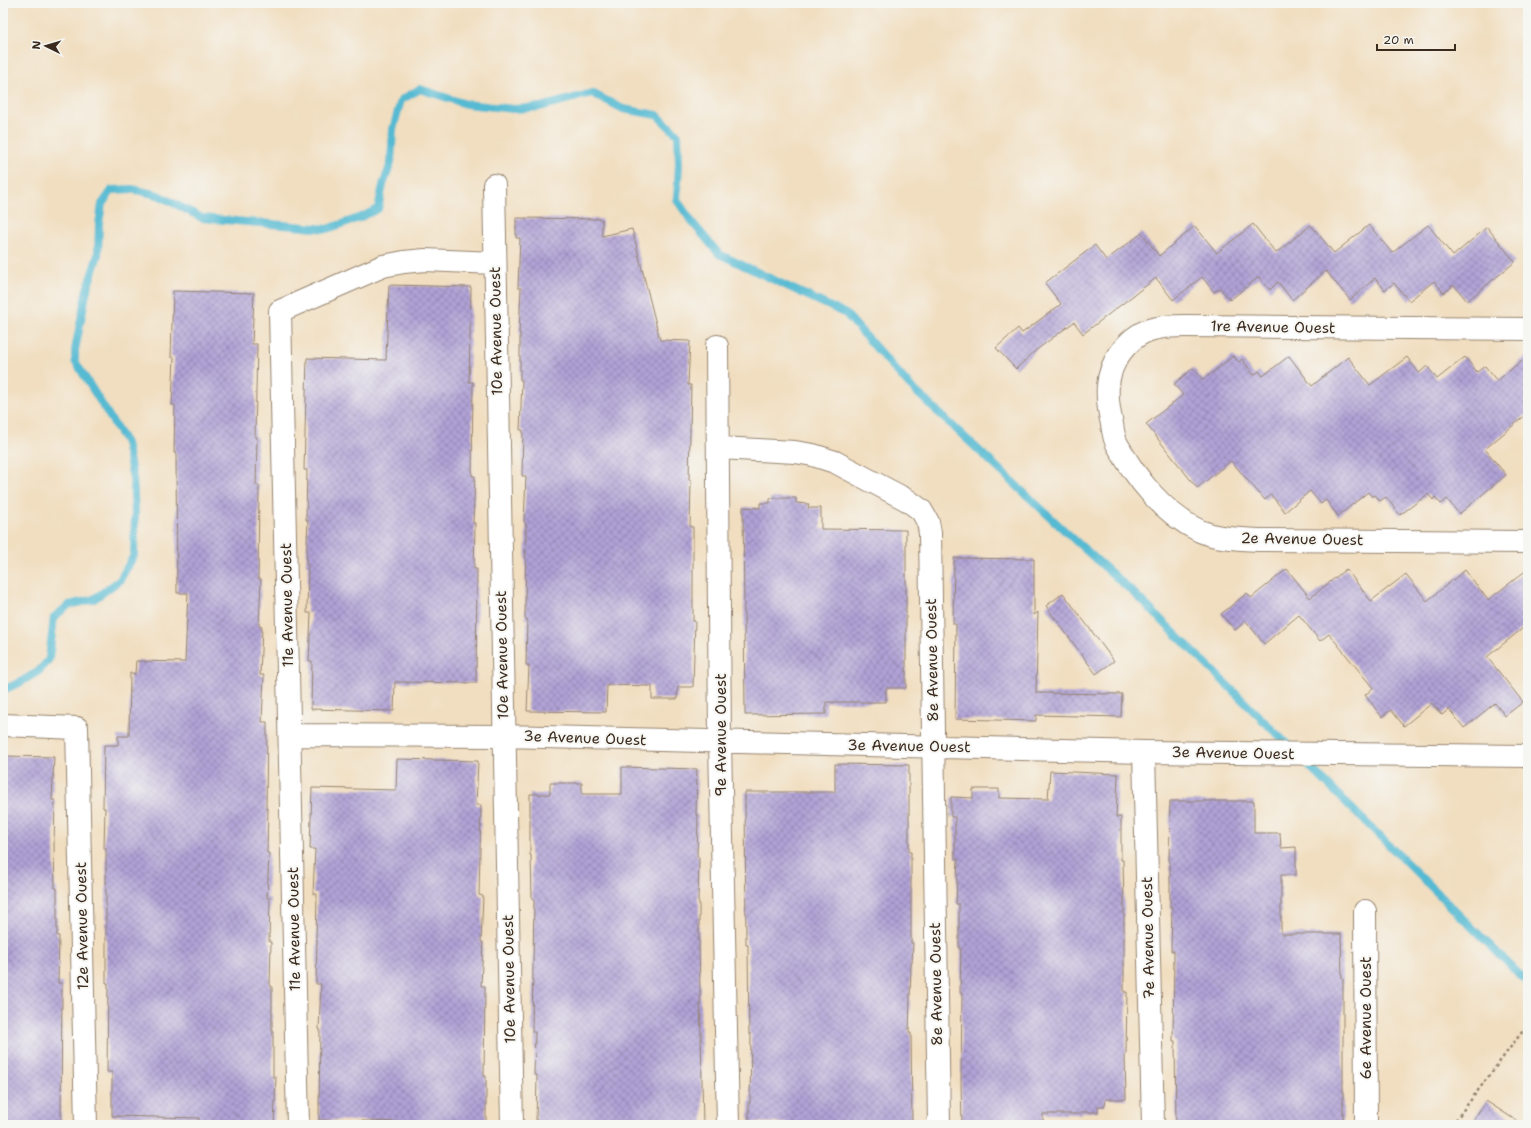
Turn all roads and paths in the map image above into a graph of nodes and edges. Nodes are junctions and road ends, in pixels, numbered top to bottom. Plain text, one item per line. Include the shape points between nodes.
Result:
1 (494, 185) dead end
2 (495, 263) junction
3 (1528, 329) edge
4 (717, 346) dead end
5 (1116, 443) joint
6 (719, 448) junction
7 (1528, 542) edge
8 (3, 725) edge
9 (290, 735) junction
10 (504, 736) junction
11 (720, 742) junction
12 (932, 747) junction
13 (1144, 752) junction
14 (1528, 756) edge
15 (1366, 911) dead end
16 (1528, 1024) edge
17 (86, 1125) edge
18 (298, 1125) edge
19 (512, 1125) edge
20 (728, 1125) edge
21 (938, 1125) edge
22 (1153, 1125) edge
23 (1366, 1125) edge
24 (1452, 1125) edge

1 - 2 street, 10e Avenue Ouest
2 - 9 street, 11e Avenue Ouest via 425,260 383,266 280,310
2 - 10 street, 10e Avenue Ouest
3 - 5 street, 1re Avenue Ouest via 1193,326 1158,328 1139,335 1126,346 1116,358 1110,372 1108,406
4 - 6 street, 9e Avenue Ouest
5 - 7 street, 2e Avenue Ouest via 1147,489 1182,521 1201,532 1228,538 1262,540
6 - 11 street, 9e Avenue Ouest
6 - 12 street, 8e Avenue Ouest via 795,452 835,462 921,510 928,522 930,533
8 - 17 street, 12e Avenue Ouest via 77,728
9 - 10 street, 3e Avenue Ouest
9 - 18 street, 11e Avenue Ouest
10 - 11 street, 3e Avenue Ouest
10 - 19 street, 10e Avenue Ouest
11 - 12 street, 3e Avenue Ouest
11 - 20 street, 9e Avenue Ouest
12 - 13 street, 3e Avenue Ouest
12 - 21 street, 8e Avenue Ouest
13 - 14 street, 3e Avenue Ouest
13 - 22 street, 7e Avenue Ouest
15 - 23 street, 6e Avenue Ouest
16 - 24 path

